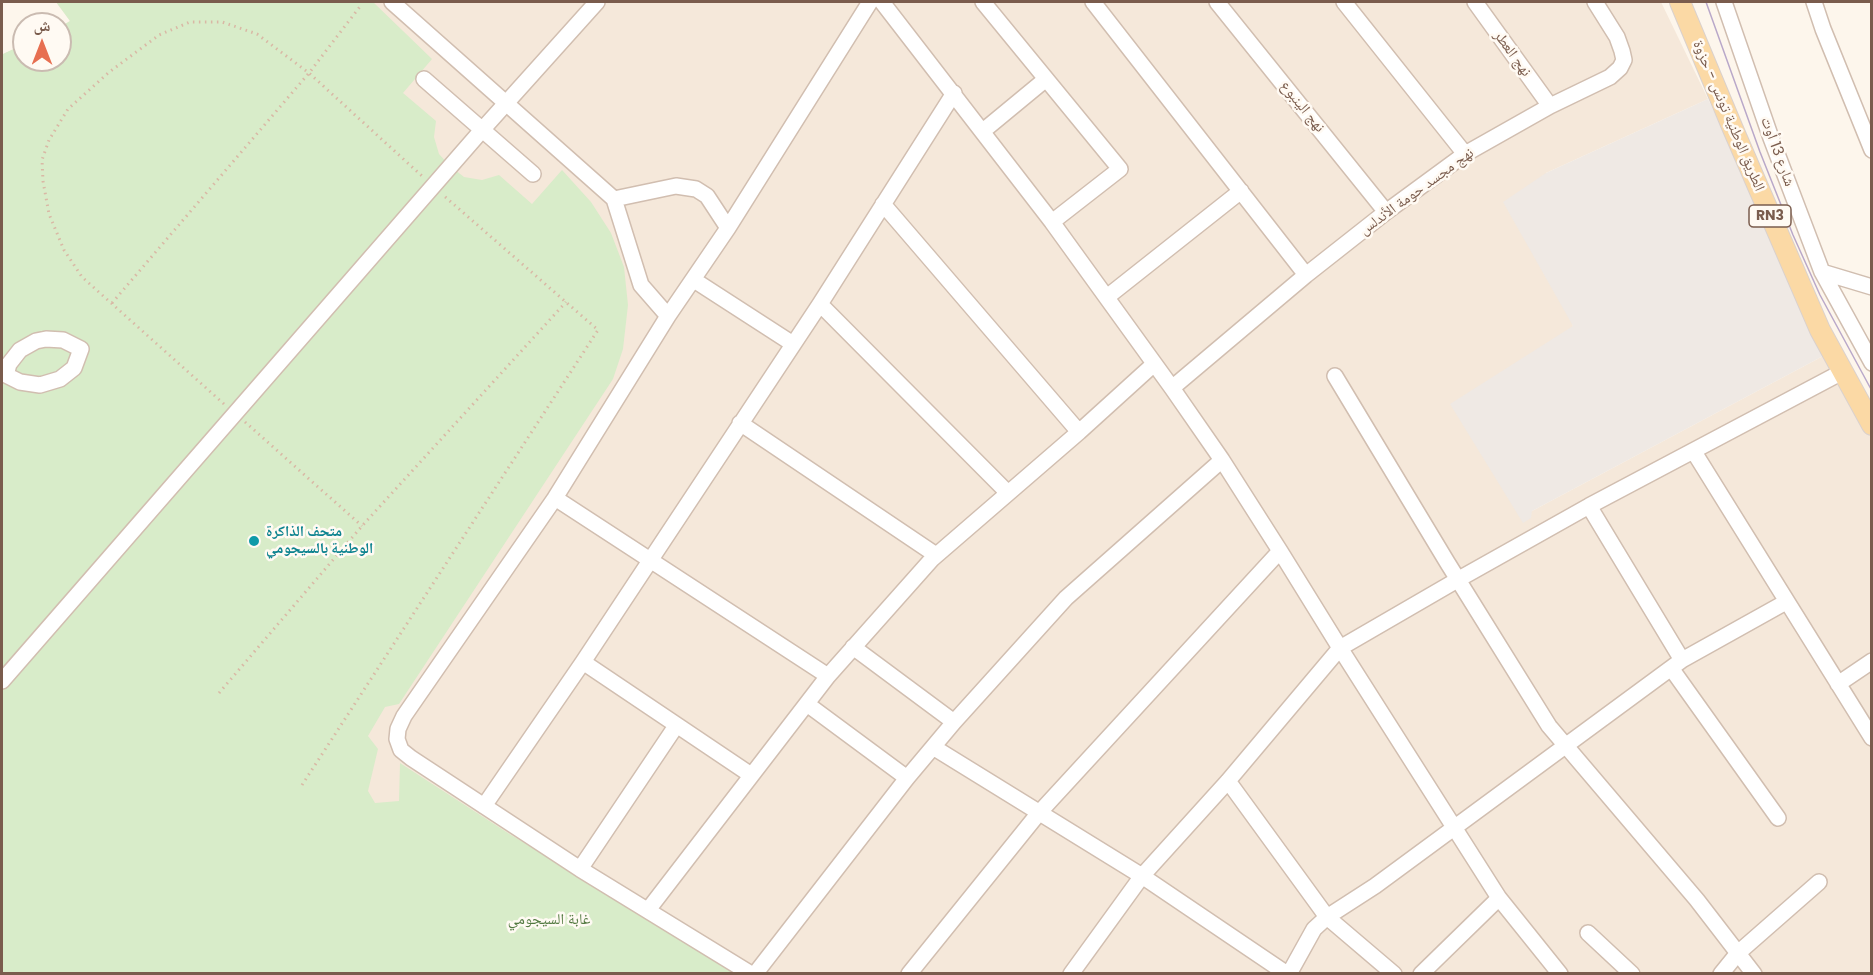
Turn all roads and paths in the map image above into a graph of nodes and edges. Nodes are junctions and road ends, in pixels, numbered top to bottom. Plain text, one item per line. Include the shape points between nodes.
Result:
1 (392, 2) edge
2 (597, 2) edge
3 (870, 2) edge
4 (882, 2) edge
5 (982, 2) edge
6 (1093, 2) edge
7 (1217, 2) edge
8 (1344, 2) edge
9 (1475, 2) edge
10 (1595, 2) edge
11 (1680, 2) edge
12 (1724, 2) edge
13 (1814, 2) edge
14 (362, 4) dead end
15 (309, 73) junction
16 (424, 79) dead end
17 (1046, 79) junction
18 (954, 93) junction
19 (506, 103) junction
20 (1550, 106) junction
21 (482, 130) junction
22 (983, 131) junction
23 (1872, 150) edge
24 (1465, 154) junction
25 (532, 174) dead end
26 (433, 186) junction
27 (1241, 191) junction
28 (614, 199) junction
29 (883, 204) junction
30 (1386, 212) junction
31 (1052, 222) junction
32 (728, 228) junction
33 (1822, 272) junction
34 (1306, 275) junction
35 (694, 280) junction
36 (1872, 287) edge
37 (1107, 297) junction
38 (566, 302) junction
39 (112, 303) junction
40 (820, 304) junction
41 (668, 316) junction
42 (793, 344) junction
43 (1872, 363) edge
44 (1154, 364) junction
45 (1842, 372) junction
46 (1335, 376) dead end
47 (20, 382) joint
48 (1172, 388) junction
49 (235, 413) junction
50 (740, 423) junction
51 (1872, 425) edge
52 (1079, 432) junction
53 (1694, 452) junction
54 (1222, 460) junction
55 (1007, 492) junction
56 (555, 498) junction
57 (1589, 506) junction
58 (362, 526) junction
59 (1280, 551) junction
60 (936, 555) junction
61 (650, 558) junction
62 (1459, 579) junction
63 (1786, 602) junction
64 (853, 647) junction
65 (1340, 648) junction
66 (1872, 661) edge
67 (583, 662) junction
68 (1676, 664) junction
69 (828, 676) junction
70 (2, 681) edge
71 (1838, 684) junction
72 (219, 693) dead end
73 (807, 704) junction
74 (954, 722) junction
75 (676, 726) junction
76 (1872, 738) edge
77 (1565, 746) junction
78 (933, 747) junction
79 (751, 775) junction
80 (907, 778) junction
81 (1228, 781) junction
82 (302, 785) dead end
83 (484, 806) junction
84 (1038, 814) junction
85 (1778, 818) dead end
86 (1453, 827) junction
87 (580, 869) junction
88 (1142, 876) junction
89 (1819, 882) dead end
90 (1499, 898) junction
91 (648, 910) junction
92 (1327, 917) junction
93 (1588, 933) dead end
94 (1738, 953) junction
95 (753, 974) edge
96 (909, 974) edge
97 (1071, 974) edge
98 (1288, 974) edge
99 (1394, 974) edge
100 (1421, 974) edge
101 (1560, 974) edge
102 (1632, 974) edge
103 (1721, 974) edge
104 (1754, 974) edge

1 - 19 street
2 - 19 street
3 - 32 street
4 - 18 street
5 - 17 street
6 - 27 street
7 - 30 street, نهج الينبوع
8 - 24 street
9 - 20 street, نهج العطر
10 - 20 street, نهج مجسد حومة الأندلس via 1620,44 1624,60 1610,77
11 - 45 main road, الطريق الوطنية تونس - حزوة / RN3 via 1810,308
12 - 33 street, شارع 13 أوت
13 - 23 street
14 - 15 path
15 - 26 path
15 - 39 path
15 - 39 path via 257,34 222,22 190,22 159,35 68,109 42,160 49,214 64,250 82,277
16 - 21 street
17 - 22 street
17 - 31 street via 1120,169
18 - 22 street
18 - 29 street
19 - 21 street
19 - 28 street
20 - 24 street, نهج مجسد حومة الأندلس
21 - 25 street
21 - 26 street
22 - 31 street
24 - 30 street, نهج مجسد حومة الأندلس
26 - 38 path
26 - 49 street
27 - 34 street
27 - 37 street
28 - 32 street via 676,186 696,189 707,196
28 - 41 street via 641,285
29 - 40 street
29 - 52 street
30 - 34 street, نهج مجسد حومة الأندلس
31 - 37 street
32 - 35 street
33 - 36 street
33 - 43 street, شارع 13 أوت
34 - 48 street, نهج مجسد حومة الأندلس
35 - 41 street
35 - 42 street
37 - 44 street
38 - 58 path
38 - 82 path via 598,330
39 - 49 path
40 - 42 street
40 - 55 street
41 - 56 street
42 - 50 street
44 - 48 street
44 - 52 street
45 - 51 main road, الطريق الوطنية تونس - حزوة / RN3
45 - 53 street
46 - 62 street
47 - 47 street via 40,385 60,380 74,369 81,349 63,340 36,340 9,363 6,375
48 - 54 street
49 - 58 path
49 - 70 street
50 - 60 street
50 - 61 street
52 - 55 street
53 - 57 street
53 - 63 street
54 - 59 street
54 - 74 street via 1066,598
55 - 60 street
56 - 61 street
56 - 83 street via 398,729 398,739 406,754
57 - 62 street
57 - 68 street
58 - 72 path
59 - 65 street
59 - 84 street
60 - 64 street
61 - 67 street
61 - 69 street
62 - 65 street
62 - 77 street
63 - 68 street
63 - 71 street
64 - 69 street
64 - 74 street
65 - 81 street
65 - 86 street
66 - 71 street
67 - 75 street
67 - 83 street
68 - 77 street
68 - 85 street
69 - 73 street
71 - 76 street
73 - 79 street
73 - 80 street
74 - 78 street
75 - 79 street
75 - 87 street
77 - 86 street
77 - 94 street
78 - 80 street
78 - 84 street
79 - 91 street
80 - 95 street
81 - 88 street
81 - 92 street
83 - 87 street
84 - 88 street
84 - 96 street
86 - 90 street
86 - 92 street
87 - 91 street
88 - 97 street
88 - 98 street
89 - 94 street
90 - 100 street
90 - 101 street
91 - 95 street
92 - 98 street via 1314,929
92 - 99 street
93 - 102 street
94 - 103 street
94 - 104 street

